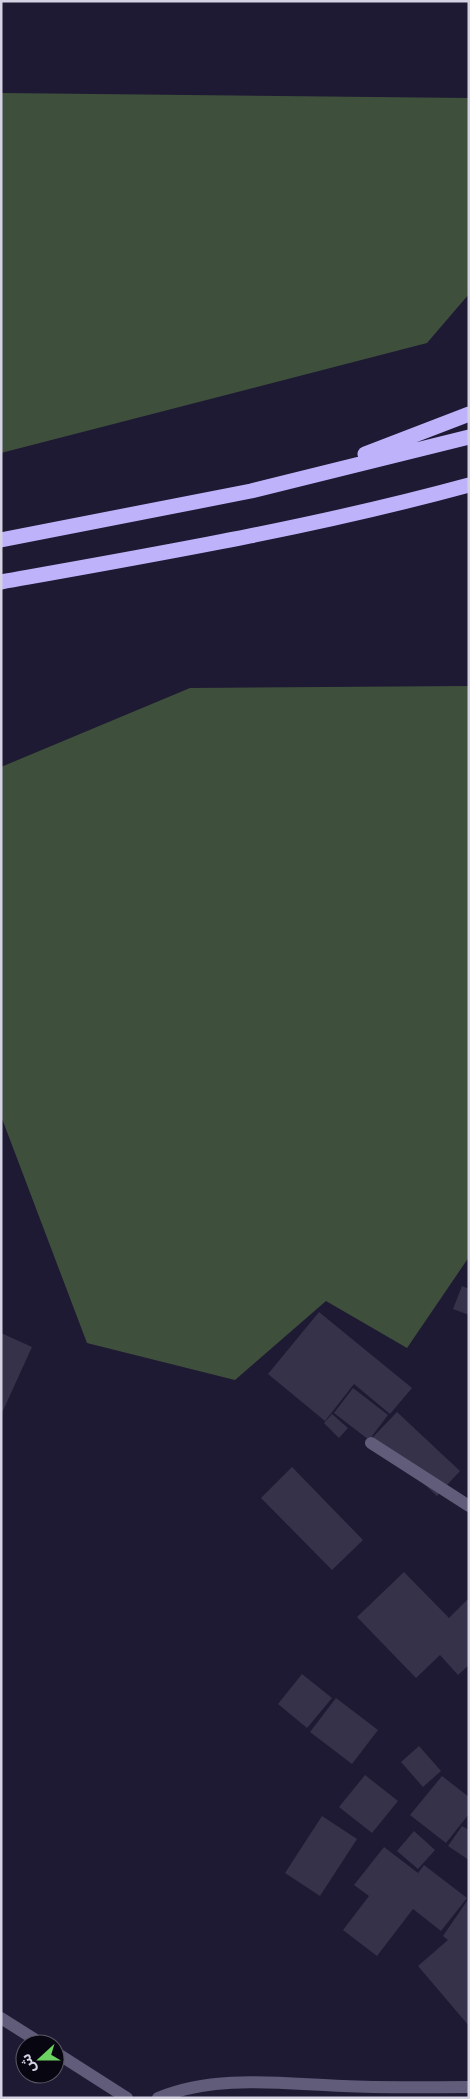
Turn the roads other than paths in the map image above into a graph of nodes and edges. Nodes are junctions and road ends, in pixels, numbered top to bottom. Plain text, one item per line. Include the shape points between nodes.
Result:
1 (469, 414) edge
2 (469, 437) edge
3 (309, 476) junction
4 (469, 486) edge
5 (469, 495) edge
6 (388, 507) junction
7 (1, 540) edge
8 (1, 582) edge
9 (371, 1443) dead end
10 (469, 1506) edge
11 (1, 2018) edge
12 (26, 2034) edge
13 (65, 2058) edge
14 (469, 2087) edge
15 (127, 2098) edge
16 (158, 2098) edge

1 - 3 highway
2 - 3 highway
3 - 7 highway via 252,491
4 - 6 highway
5 - 6 highway
6 - 8 highway via 193,548
9 - 10 street
11 - 12 street
13 - 15 street
14 - 16 street via 228,2082 191,2087

